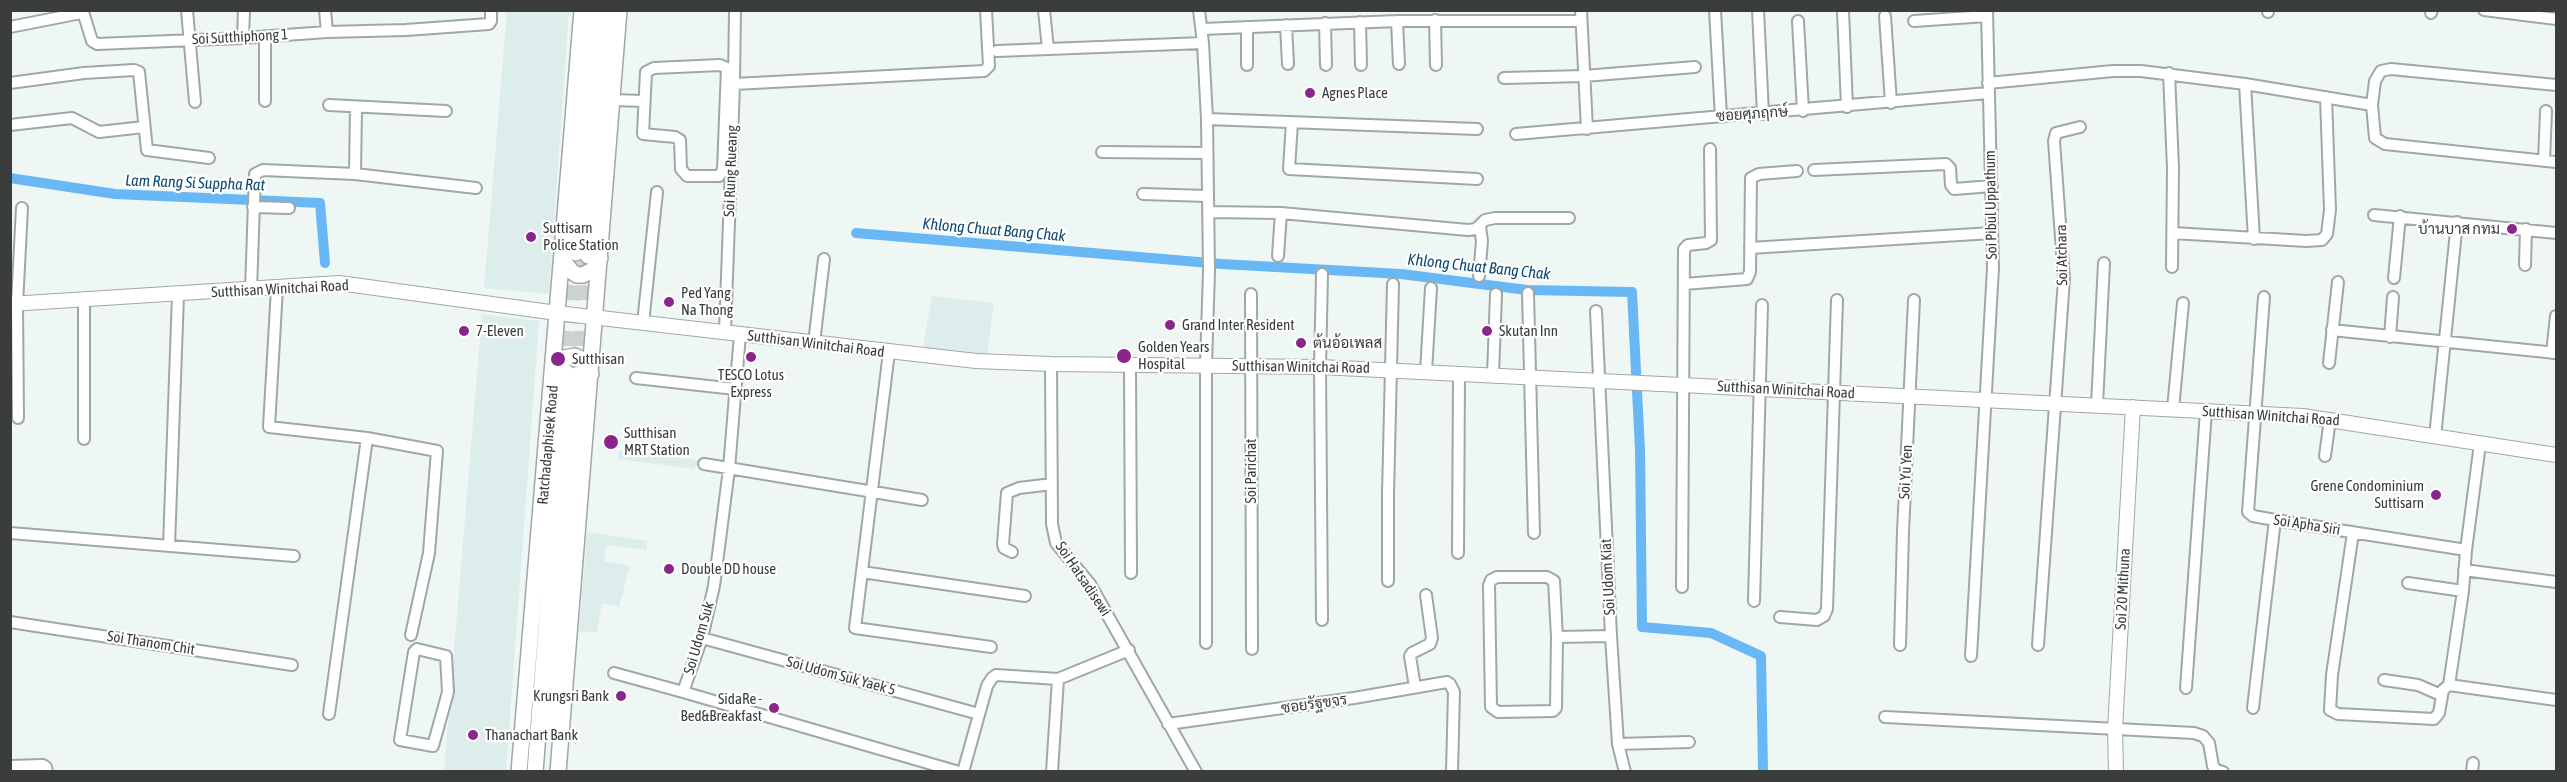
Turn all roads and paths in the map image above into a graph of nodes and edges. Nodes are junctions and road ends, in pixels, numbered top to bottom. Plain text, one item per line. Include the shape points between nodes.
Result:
1 (187, 10) edge
2 (244, 10) edge
3 (325, 10) edge
4 (582, 10) edge
5 (597, 10) edge
6 (608, 10) edge
7 (619, 10) edge
8 (735, 10) edge
9 (986, 10) edge
10 (1044, 10) edge
11 (1200, 10) edge
12 (1715, 10) edge
13 (1758, 10) edge
14 (1843, 10) edge
15 (2484, 10) edge
16 (1987, 14) edge
17 (491, 16) edge
18 (1581, 16) edge
19 (1885, 16) dead end
20 (1934, 16) edge
21 (2556, 19) edge
22 (1435, 20) junction
23 (1397, 21) junction
24 (1798, 21) dead end
25 (1914, 21) dead end
26 (1360, 22) junction
27 (1325, 23) junction
28 (1286, 25) junction
29 (10, 27) edge
30 (1247, 27) junction
31 (1202, 29) junction
32 (327, 32) junction
33 (265, 37) junction
34 (243, 38) junction
35 (190, 40) junction
36 (1203, 43) junction
37 (1048, 49) junction
38 (997, 51) dead end
39 (1288, 64) dead end
40 (1398, 64) dead end
41 (1436, 64) dead end
42 (1247, 65) dead end
43 (1326, 65) dead end
44 (1361, 65) dead end
45 (1695, 67) dead end
46 (2169, 73) junction
47 (1584, 76) junction
48 (1504, 78) dead end
49 (10, 83) edge
50 (734, 84) junction
51 (2245, 84) junction
52 (2556, 85) edge
53 (1988, 88) junction
54 (2326, 97) junction
55 (612, 100) junction
56 (265, 101) dead end
57 (644, 101) junction
58 (195, 102) dead end
59 (1891, 103) junction
60 (329, 105) dead end
61 (2372, 105) junction
62 (356, 106) junction
63 (1847, 106) junction
64 (446, 111) dead end
65 (1803, 111) junction
66 (2546, 111) dead end
67 (1763, 114) junction
68 (1721, 117) junction
69 (1207, 119) junction
70 (1292, 122) junction
71 (10, 126) edge
72 (144, 127) junction
73 (2080, 127) dead end
74 (1477, 129) dead end
75 (1587, 129) junction
76 (1516, 134) dead end
77 (1710, 149) dead end
78 (1101, 152) dead end
79 (1207, 153) junction
80 (209, 158) dead end
81 (2544, 161) junction
82 (2556, 162) edge
83 (1814, 170) dead end
84 (1797, 171) dead end
85 (354, 174) junction
86 (1477, 179) dead end
87 (1992, 186) junction
88 (476, 188) dead end
89 (657, 192) dead end
90 (1143, 194) dead end
91 (1208, 196) junction
92 (253, 206) junction
93 (22, 208) dead end
94 (289, 208) dead end
95 (1208, 212) junction
96 (1281, 213) junction
97 (2374, 215) dead end
98 (2400, 216) junction
99 (1569, 218) dead end
100 (2457, 222) junction
101 (1480, 227) junction
102 (2526, 229) junction
103 (1992, 233) junction
104 (2173, 233) junction
105 (2556, 233) edge
106 (2254, 238) junction
107 (1750, 248) junction
108 (1278, 256) dead end
109 (582, 257) junction
110 (824, 259) dead end
111 (2104, 263) dead end
112 (2525, 265) dead end
113 (2172, 267) dead end
114 (1323, 274) dead end
115 (1479, 276) dead end
116 (2394, 278) dead end
117 (2338, 282) dead end
118 (1393, 284) dead end
119 (1684, 284) junction
120 (277, 288) junction
121 (1431, 288) dead end
122 (250, 290) junction
123 (1528, 293) dead end
124 (1251, 294) dead end
125 (1496, 294) dead end
126 (178, 295) junction
127 (2264, 297) dead end
128 (2393, 297) dead end
129 (1838, 300) dead end
130 (1914, 300) dead end
131 (84, 301) junction
132 (2183, 303) dead end
133 (14, 304) edge
134 (1762, 305) dead end
135 (1596, 311) dead end
136 (557, 313) junction
137 (2556, 316) edge
138 (596, 318) junction
139 (643, 323) junction
140 (2332, 330) junction
141 (725, 332) junction
142 (740, 334) junction
143 (2390, 337) junction
144 (814, 343) junction
145 (2446, 343) junction
146 (890, 352) junction
147 (2554, 353) edge
148 (2329, 363) dead end
149 (1051, 364) junction
150 (1130, 365) junction
151 (1206, 365) junction
152 (1251, 366) junction
153 (1320, 367) junction
154 (1390, 370) junction
155 (572, 372) junction
156 (1426, 372) junction
157 (1459, 374) junction
158 (1493, 375) junction
159 (1531, 377) junction
160 (636, 378) dead end
161 (1599, 381) junction
162 (1683, 385) junction
163 (1759, 388) junction
164 (735, 389) junction
165 (1834, 392) junction
166 (1909, 396) junction
167 (1987, 400) junction
168 (2055, 403) junction
169 (2097, 405) junction
170 (2133, 407) junction
171 (2173, 409) junction
172 (2206, 411) junction
173 (2255, 413) junction
174 (18, 418) dead end
175 (2330, 419) junction
176 (2434, 437) junction
177 (367, 438) junction
178 (84, 439) dead end
179 (2480, 444) junction
180 (2556, 454) edge
181 (2325, 456) dead end
182 (704, 464) dead end
183 (729, 469) junction
184 (1052, 484) junction
185 (873, 492) junction
186 (922, 500) dead end
187 (2275, 520) junction
188 (10, 532) edge
189 (1534, 533) dead end
190 (2353, 533) junction
191 (169, 546) junction
192 (2466, 550) junction
193 (1012, 552) dead end
194 (1458, 553) dead end
195 (294, 556) dead end
196 (2464, 570) junction
197 (862, 572) junction
198 (1131, 573) dead end
199 (1388, 581) dead end
200 (2556, 582) edge
201 (2408, 583) dead end
202 (1682, 587) dead end
203 (2463, 591) junction
204 (1426, 595) dead end
205 (1025, 596) dead end
206 (1754, 601) dead end
207 (1780, 617) dead end
208 (1322, 620) dead end
209 (10, 622) edge
210 (411, 635) dead end
211 (1611, 636) junction
212 (1557, 637) junction
213 (702, 638) junction
214 (1206, 643) dead end
215 (1900, 645) dead end
216 (2037, 645) dead end
217 (992, 647) dead end
218 (1252, 649) dead end
219 (1129, 650) junction
220 (1971, 656) dead end
221 (292, 665) dead end
222 (614, 673) dead end
223 (1058, 679) junction
224 (2384, 680) dead end
225 (2449, 686) junction
226 (1415, 687) junction
227 (2186, 688) dead end
228 (452, 692) joint
229 (683, 693) junction
230 (2441, 695) junction
231 (2556, 700) edge
232 (2253, 708) dead end
233 (329, 714) dead end
234 (979, 714) junction
235 (1885, 717) dead end
236 (1168, 724) junction
237 (2115, 729) junction
238 (1689, 742) dead end
239 (1618, 744) junction
240 (10, 766) edge
241 (47, 771) edge
242 (519, 771) edge
243 (535, 771) edge
244 (545, 771) edge
245 (558, 771) edge
246 (958, 771) edge
247 (963, 771) edge
248 (1052, 771) edge
249 (1196, 771) edge
250 (1452, 771) edge
251 (1625, 771) edge
252 (2116, 771) edge
253 (2223, 771) edge

1 - 35 street
2 - 34 street
3 - 32 street
4 - 109 main road, Ratchadaphisek Road
5 - 109 main road, Ratchadaphisek Road
6 - 109 main road, Ratchadaphisek Road
7 - 55 main road, Ratchadaphisek Road
8 - 50 street, Soi Rung Rueang
9 - 50 street via 989,66 984,71
10 - 37 street
11 - 31 street
12 - 68 street
13 - 67 street
14 - 63 street
15 - 21 street
16 - 20 street
16 - 53 street, Soi Pibul Uppathum
17 - 32 street, Soi Sutthiphong 1 via 489,24
18 - 22 street
18 - 47 street
19 - 59 street
20 - 25 street
22 - 23 street
22 - 41 street
23 - 26 street
23 - 40 street
24 - 65 street
26 - 27 street
26 - 44 street
27 - 28 street
27 - 43 street
28 - 30 street
28 - 39 street
29 - 35 street, Soi Sutthiphong 1 via 81,13 92,41 97,44
30 - 31 street
30 - 42 street
31 - 36 street
32 - 33 street, Soi Sutthiphong 1
33 - 34 street, Soi Sutthiphong 1
33 - 56 street
34 - 35 street, Soi Sutthiphong 1
35 - 58 street
36 - 37 street
36 - 69 street
37 - 38 street
45 - 47 street
46 - 51 street, ซอยศุภฤกษ์
46 - 53 street, ซอยศุภฤกษ์ via 2113,71
46 - 104 street
47 - 48 street
47 - 75 street
49 - 72 street via 134,70 140,75
50 - 141 street, Soi Rung Rueang
51 - 54 street, ซอยศุภฤกษ์
51 - 106 street
52 - 61 street via 2391,69 2381,71 2374,81
53 - 59 street, ซอยศุภฤกษ์
53 - 87 street, Soi Pibul Uppathum
54 - 61 street, ซอยศุภฤกษ์
54 - 106 street via 2330,210 2327,234 2322,240 2306,242
55 - 57 street
55 - 109 main road, Ratchadaphisek Road
57 - 57 street via 649,69 720,64 727,68 722,174 683,174 680,140 643,134
59 - 63 street, ซอยศุภฤกษ์
60 - 62 street
61 - 81 street via 2375,138 2385,144
62 - 64 street
62 - 85 street
63 - 65 street, ซอยศุภฤกษ์
65 - 67 street, ซอยศุภฤกษ์
66 - 81 street
67 - 68 street, ซอยศุภฤกษ์
68 - 75 street, ซอยศุภฤกษ์
69 - 70 street
69 - 79 street
70 - 74 street
70 - 86 street via 1289,169
71 - 72 street via 72,118 99,132
72 - 80 street via 147,150
73 - 168 street, Soi Atchara via 2056,133 2054,141 2064,279
75 - 76 street, ซอยศุภฤกษ์
77 - 119 street via 1711,240 1685,246
78 - 79 street
79 - 91 street
81 - 82 street
83 - 87 street via 1946,164 1954,189
84 - 107 street via 1751,178
85 - 88 street
85 - 92 street via 263,170 255,174
87 - 103 street, Soi Pibul Uppathum
89 - 139 street
90 - 91 street
91 - 95 street
92 - 94 street
92 - 122 street
93 - 133 street
95 - 96 street
95 - 151 street
96 - 101 street via 1468,230
96 - 108 street
97 - 98 street
98 - 100 street
98 - 116 street
99 - 101 street via 1495,218 1485,220
100 - 102 street
100 - 145 street
101 - 115 street
102 - 105 street
102 - 112 street
103 - 107 street
103 - 167 street, Soi Pibul Uppathum
104 - 106 street
104 - 113 street
107 - 119 street via 1748,279
109 - 136 main road, Ratchadaphisek Road
109 - 138 main road, Ratchadaphisek Road
110 - 144 street
111 - 169 street
114 - 153 street
117 - 140 street
118 - 154 street
119 - 162 street
120 - 122 street, Sutthisan Winitchai Road
120 - 136 street, Sutthisan Winitchai Road via 354,284
120 - 177 street via 269,428
121 - 156 street
122 - 126 street, Sutthisan Winitchai Road
123 - 159 street
124 - 152 street, Soi Parichat
125 - 158 street
126 - 131 street, Sutthisan Winitchai Road
126 - 191 street
127 - 173 street
128 - 143 street
129 - 165 street
130 - 166 street, Soi Yu Yen
131 - 133 street, Sutthisan Winitchai Road
131 - 178 street
132 - 171 street
133 - 174 street
134 - 163 street
135 - 161 street, Soi Udom Kiat
136 - 138 street, Sutthisan Winitchai Road
136 - 155 main road, Ratchadaphisek Road
137 - 147 street
138 - 139 street, Sutthisan Winitchai Road
138 - 155 main road, Ratchadaphisek Road
139 - 141 street, Sutthisan Winitchai Road
140 - 143 street
140 - 148 street
141 - 142 street, Sutthisan Winitchai Road
142 - 144 street, Sutthisan Winitchai Road
142 - 164 street, Soi Udom Suk
143 - 145 street
144 - 146 street, Sutthisan Winitchai Road
145 - 147 street
145 - 176 street
146 - 149 street, Sutthisan Winitchai Road via 995,363
146 - 185 street
149 - 150 street, Sutthisan Winitchai Road
149 - 184 street, Soi Hatsadisewi
150 - 151 street, Sutthisan Winitchai Road
150 - 198 street
151 - 152 street, Sutthisan Winitchai Road
151 - 214 street
152 - 153 street, Sutthisan Winitchai Road
152 - 218 street, Soi Parichat
153 - 154 street, Sutthisan Winitchai Road
153 - 208 street
154 - 156 street, Sutthisan Winitchai Road
154 - 199 street
155 - 242 main road, Ratchadaphisek Road
155 - 243 main road, Ratchadaphisek Road
155 - 244 main road, Ratchadaphisek Road
155 - 245 main road, Ratchadaphisek Road
156 - 157 street, Sutthisan Winitchai Road
157 - 158 street, Sutthisan Winitchai Road
157 - 194 street
158 - 159 street, Sutthisan Winitchai Road
159 - 161 street, Sutthisan Winitchai Road
159 - 189 street
160 - 164 street
161 - 162 street, Sutthisan Winitchai Road
161 - 211 street, Soi Udom Kiat
162 - 163 street, Sutthisan Winitchai Road
162 - 202 street
163 - 165 street, Sutthisan Winitchai Road
163 - 206 street
164 - 183 street, Soi Udom Suk
165 - 166 street, Sutthisan Winitchai Road
165 - 207 street via 1827,609 1817,620
166 - 167 street, Sutthisan Winitchai Road
166 - 215 street, Soi Yu Yen
167 - 168 street, Sutthisan Winitchai Road
167 - 220 street, Soi Pibul Uppathum
168 - 169 street, Sutthisan Winitchai Road
168 - 216 street
169 - 170 street, Sutthisan Winitchai Road
170 - 171 street, Sutthisan Winitchai Road
170 - 237 street, Soi 20 Mithuna
171 - 172 street, Sutthisan Winitchai Road
172 - 173 street, Sutthisan Winitchai Road
172 - 227 street
173 - 175 street, Sutthisan Winitchai Road
173 - 187 street, Soi Apha Siri via 2248,512
175 - 176 street, Sutthisan Winitchai Road
175 - 181 street
176 - 179 street, Sutthisan Winitchai Road
177 - 210 street via 437,451 429,553
177 - 233 street
179 - 180 street, Sutthisan Winitchai Road
179 - 192 street
182 - 183 street
183 - 185 street
183 - 213 street, Soi Udom Suk via 714,586
184 - 193 street via 1018,488 1007,494 1003,544
184 - 219 street, Soi Hatsadisewi via 1056,543 1089,584
185 - 186 street
185 - 197 street
187 - 190 street, Soi Apha Siri
187 - 232 street
188 - 191 street
190 - 192 street, Soi Apha Siri
190 - 230 street via 2330,711 2434,718 2439,713
191 - 195 street
192 - 196 street
196 - 200 street
196 - 203 street
197 - 205 street
197 - 217 street via 854,625 857,630
201 - 203 street
203 - 225 street
204 - 226 street via 1432,638 1430,644 1410,656
209 - 221 street, Soi Thanom Chit
211 - 212 street
211 - 239 street, Soi Udom Kiat
212 - 212 street via 1555,710 1494,710 1490,702 1491,580 1552,578 1556,585
213 - 229 street, Soi Udom Suk
213 - 234 street, Soi Udom Suk Yaek 5
219 - 223 street
219 - 236 street, Soi Hatsadisewi
222 - 229 street
223 - 234 street via 996,675 987,686
223 - 248 street
224 - 230 street via 2418,685
225 - 230 street
225 - 231 street
226 - 236 street, ซอยรัฐขจร
226 - 250 street, ซอยรัฐขจร via 1447,682 1454,692
228 - 228 street via 446,655 415,650 400,741 434,745
229 - 246 street, Soi Udom Suk
234 - 247 street
235 - 237 street
236 - 249 street, Soi Hatsadisewi
237 - 252 street, Soi 20 Mithuna
237 - 253 street via 2203,736 2209,743 2213,765
238 - 239 street
239 - 251 street, Soi Udom Kiat
240 - 241 street via 43,765

